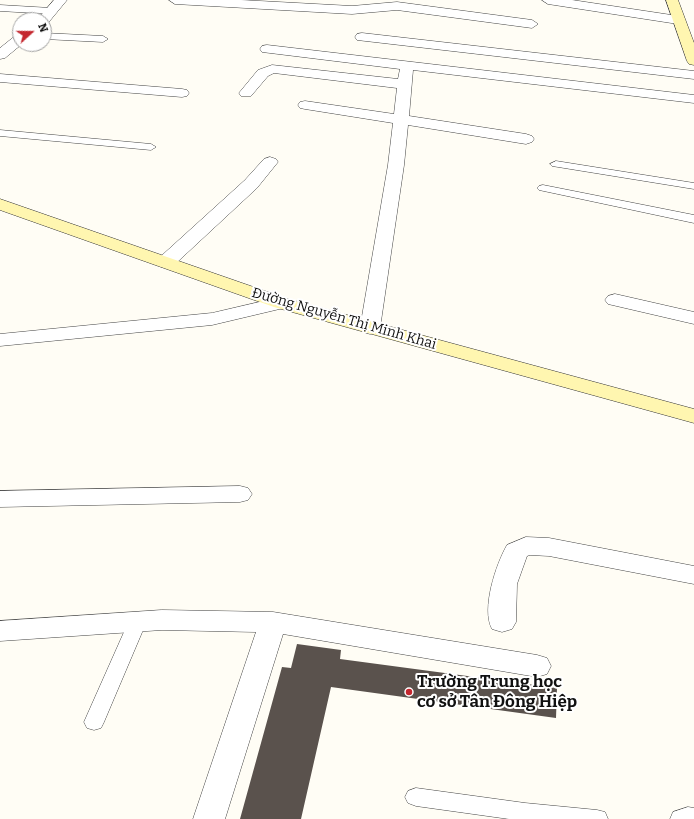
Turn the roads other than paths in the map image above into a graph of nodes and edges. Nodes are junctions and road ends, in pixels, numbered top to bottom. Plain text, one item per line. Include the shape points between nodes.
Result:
1 (61, 0) edge
2 (175, 0) edge
3 (548, 0) edge
4 (672, 0) edge
5 (0, 8) edge
6 (24, 12) edge
7 (50, 12) edge
8 (678, 20) junction
9 (532, 24) dead end
10 (52, 36) edge
11 (362, 37) dead end
12 (103, 39) dead end
13 (690, 43) edge
14 (12, 45) edge
15 (266, 49) dead end
16 (0, 55) edge
17 (694, 61) edge
18 (407, 66) junction
19 (694, 75) edge
20 (0, 78) edge
21 (404, 84) junction
22 (182, 93) dead end
23 (246, 94) dead end
24 (694, 99) edge
25 (305, 106) dead end
26 (401, 119) junction
27 (0, 133) edge
28 (526, 139) dead end
29 (150, 147) dead end
30 (270, 162) dead end
31 (556, 164) dead end
32 (694, 186) edge
33 (543, 188) dead end
34 (0, 204) edge
35 (694, 219) edge
36 (166, 262) junction
37 (615, 300) dead end
38 (281, 303) junction
39 (694, 318) edge
40 (370, 328) junction
41 (0, 340) edge
42 (694, 416) edge
43 (240, 494) dead end
44 (0, 499) edge
45 (694, 575) edge
46 (273, 622) junction
47 (502, 622) dead end
48 (137, 623) junction
49 (0, 631) edge
50 (537, 666) dead end
51 (94, 722) dead end
52 (416, 797) dead end
53 (694, 817) edge
54 (209, 819) edge
55 (597, 819) edge
56 (681, 819) edge

1 - 7 street
2 - 9 street via 352,10 397,6
3 - 8 street
4 - 8 main road
5 - 6 lane
8 - 13 main road
10 - 12 lane
11 - 19 street
13 - 17 main road
14 - 16 street
15 - 18 street
18 - 21 street
18 - 24 street
20 - 22 street
21 - 23 street via 272,69 263,73
21 - 26 street
25 - 26 street
26 - 28 street
26 - 40 street
27 - 29 lane
30 - 36 street via 251,184
31 - 32 lane
33 - 35 lane
34 - 36 main road, Đường Nguyễn Thị Minh Khai
36 - 38 main road, Đường Nguyễn Thị Minh Khai
37 - 39 street
38 - 40 main road, Đường Nguyễn Thị Minh Khai
38 - 41 street via 212,319
40 - 42 main road, Đường Nguyễn Thị Minh Khai
43 - 44 street
45 - 47 street via 549,547 526,546 516,551 504,584
46 - 48 street via 162,620
46 - 50 street
46 - 54 street
48 - 49 street
48 - 51 lane
52 - 55 lane
53 - 56 lane

